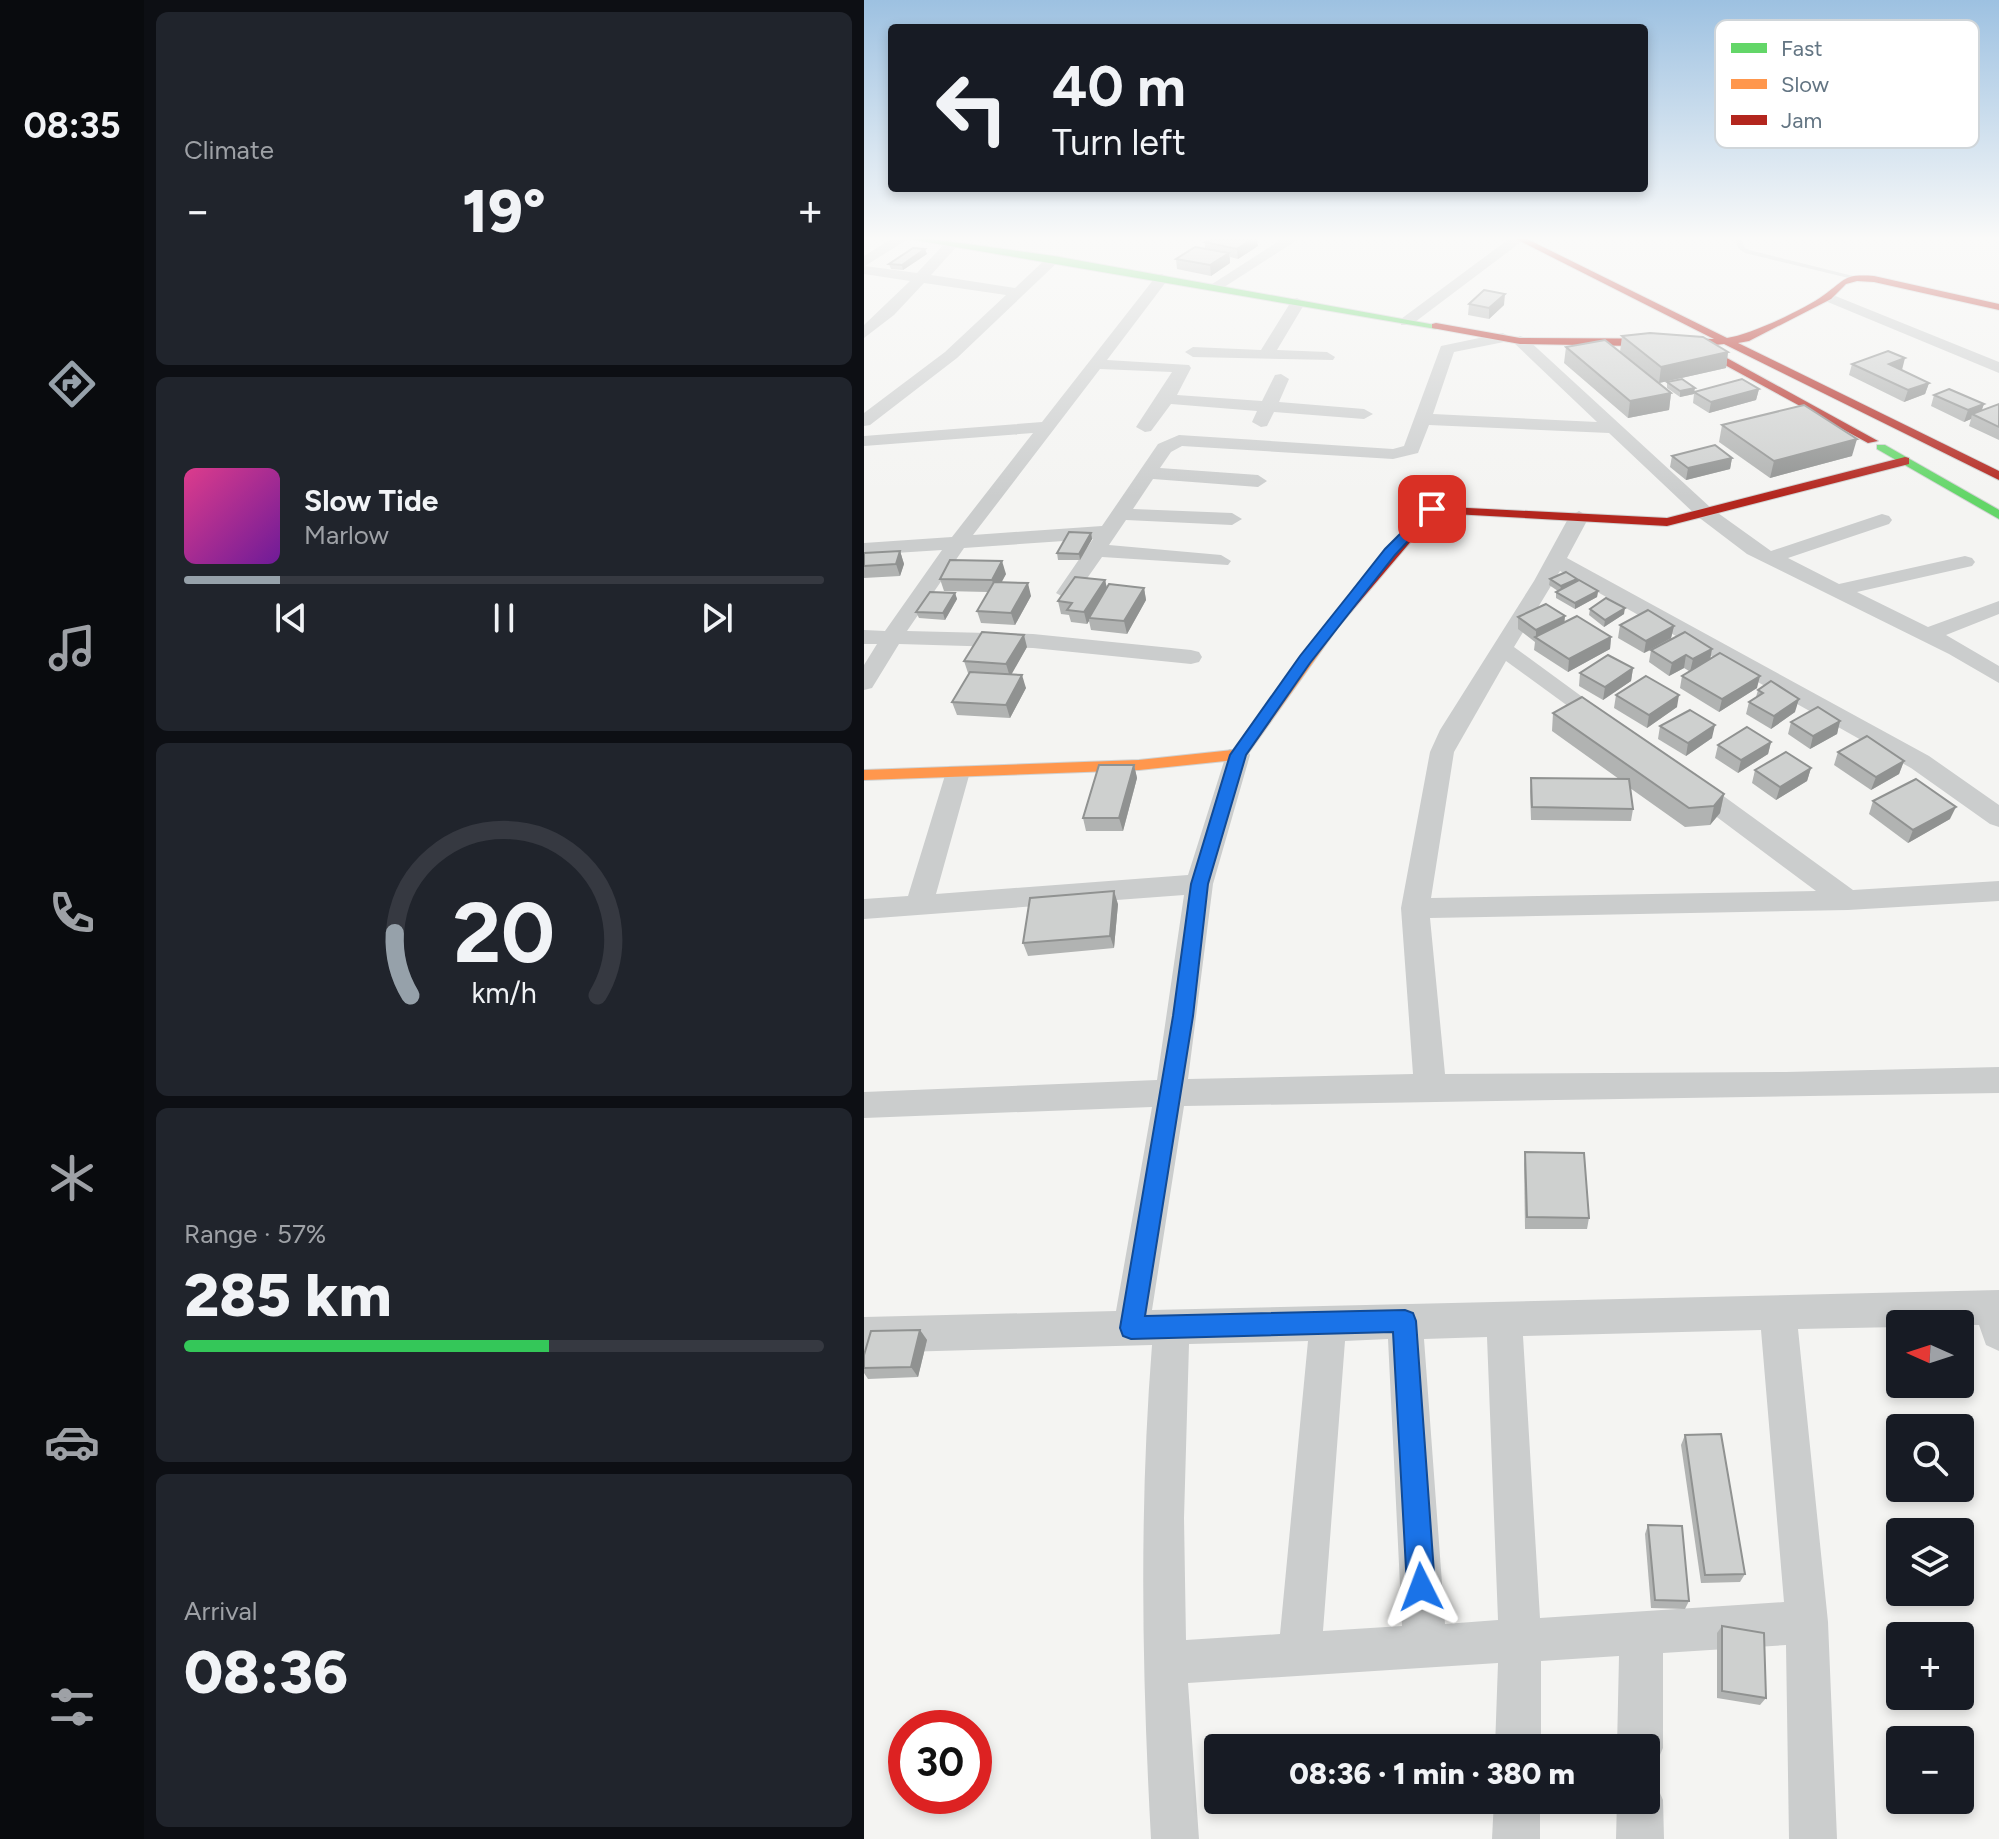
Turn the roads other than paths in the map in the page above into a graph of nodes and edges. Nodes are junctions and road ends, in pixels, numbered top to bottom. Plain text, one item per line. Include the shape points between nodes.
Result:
1 (985, 325) edge
2 (1126, 325) edge
3 (1284, 325) edge
4 (1423, 325) edge
5 (1689, 325) edge
6 (1716, 325) edge
7 (1773, 325) edge
8 (1895, 325) edge
9 (1745, 339) junction
10 (1512, 340) junction
11 (1723, 342) junction
12 (1694, 344) junction
13 (1193, 352) dead end
14 (1266, 355) junction
15 (1327, 357) dead end
16 (1096, 364) junction
17 (1999, 368) edge
18 (1281, 379) dead end
19 (1836, 396) junction
20 (1166, 399) junction
21 (1268, 407) junction
22 (1364, 414) dead end
23 (1422, 419) junction
24 (864, 421) edge
25 (1044, 427) junction
26 (1145, 427) dead end
27 (1613, 428) junction
28 (864, 441) edge
29 (1872, 441) junction
30 (1251, 444) junction
31 (1905, 461) junction
32 (1999, 463) edge
33 (1148, 473) junction
34 (1999, 476) edge
35 (1258, 481) dead end
36 (1704, 512) junction
37 (1122, 514) junction
38 (1999, 515) edge
39 (1579, 517) junction
40 (1232, 519) dead end
41 (1882, 520) dead end
42 (1101, 541) junction
43 (958, 542) junction
44 (864, 549) edge
45 (1769, 558) junction
46 (1556, 560) junction
47 (1221, 561) dead end
48 (1965, 562) dead end
49 (1834, 591) junction
50 (1067, 593) edge
51 (1999, 607) edge
52 (1926, 635) junction
53 (894, 636) junction
54 (864, 637) edge
55 (1503, 649) junction
56 (1191, 657) dead end
57 (1999, 676) edge
58 (864, 683) edge
59 (1631, 742) edge
60 (1238, 755) junction
61 (1669, 769) edge
62 (958, 772) junction
63 (864, 775) edge
64 (1999, 818) edge
65 (1199, 884) junction
66 (1999, 891) edge
67 (1848, 900) junction
68 (920, 903) junction
69 (1415, 908) junction
70 (864, 909) edge
71 (1999, 1080) edge
72 (1430, 1087) junction
73 (1168, 1092) junction
74 (864, 1105) edge
75 (1778, 1312) junction
76 (1998, 1316) edge
77 (1504, 1318) junction
78 (1405, 1321) junction
79 (1328, 1323) junction
80 (1172, 1326) junction
81 (1131, 1328) junction
82 (864, 1335) edge
83 (1807, 1622) junction
84 (1641, 1631) junction
85 (1520, 1643) junction
86 (1425, 1646) junction
87 (1300, 1655) junction
88 (1167, 1663) junction
89 (1518, 1734) edge
90 (1640, 1734) edge
91 (1517, 1814) edge
92 (1640, 1814) edge
93 (1175, 1839) edge
94 (1516, 1839) edge
95 (1640, 1839) edge
96 (1813, 1839) edge

1 - 24 street
2 - 16 street
3 - 14 street
4 - 10 street
5 - 11 street
6 - 9 street
7 - 9 street
8 - 17 street
9 - 11 street
9 - 32 street
10 - 12 street
10 - 23 street via 1447,349
10 - 27 street
11 - 12 street
11 - 19 street
12 - 29 street
13 - 14 street
14 - 15 street
16 - 20 street via 1183,368
16 - 25 street
18 - 21 street
19 - 29 street
19 - 34 street
20 - 21 street
20 - 26 street
21 - 22 street
21 - 30 street
23 - 27 street
23 - 30 street via 1412,449 1393,454
25 - 28 street
25 - 43 street
27 - 36 street
29 - 31 street
30 - 33 street via 1179,440 1164,448
31 - 36 street
31 - 38 street
33 - 35 street
33 - 37 street
36 - 39 street via 1667,522
36 - 45 street
37 - 40 street
37 - 42 street
39 - 46 street
39 - 60 street via 1432,509 1352,600
41 - 45 street
42 - 43 street
42 - 47 street
42 - 50 street
43 - 44 street
43 - 53 street
45 - 49 street
46 - 55 street
46 - 64 street via 1920,762
48 - 49 street
49 - 52 street
51 - 52 street
52 - 57 street
53 - 54 street
53 - 56 street via 1033,641
53 - 58 street
55 - 59 street
55 - 69 street via 1442,752
60 - 62 street
60 - 65 street
61 - 67 street
62 - 63 street
62 - 68 street
65 - 68 street
65 - 73 street
66 - 67 street
67 - 69 street
68 - 70 street
69 - 72 street
71 - 72 street
72 - 73 street
73 - 74 street
73 - 81 street
75 - 76 street
75 - 77 street
75 - 83 street
77 - 78 street
77 - 85 street
78 - 79 street
78 - 86 street
79 - 80 street
79 - 87 street
80 - 81 street
80 - 88 street via 1163,1430
81 - 82 street
83 - 84 street
83 - 96 street
84 - 85 street
84 - 90 street
85 - 86 street
85 - 89 street
86 - 87 street
87 - 88 street
88 - 93 street
91 - 94 street
92 - 95 street

